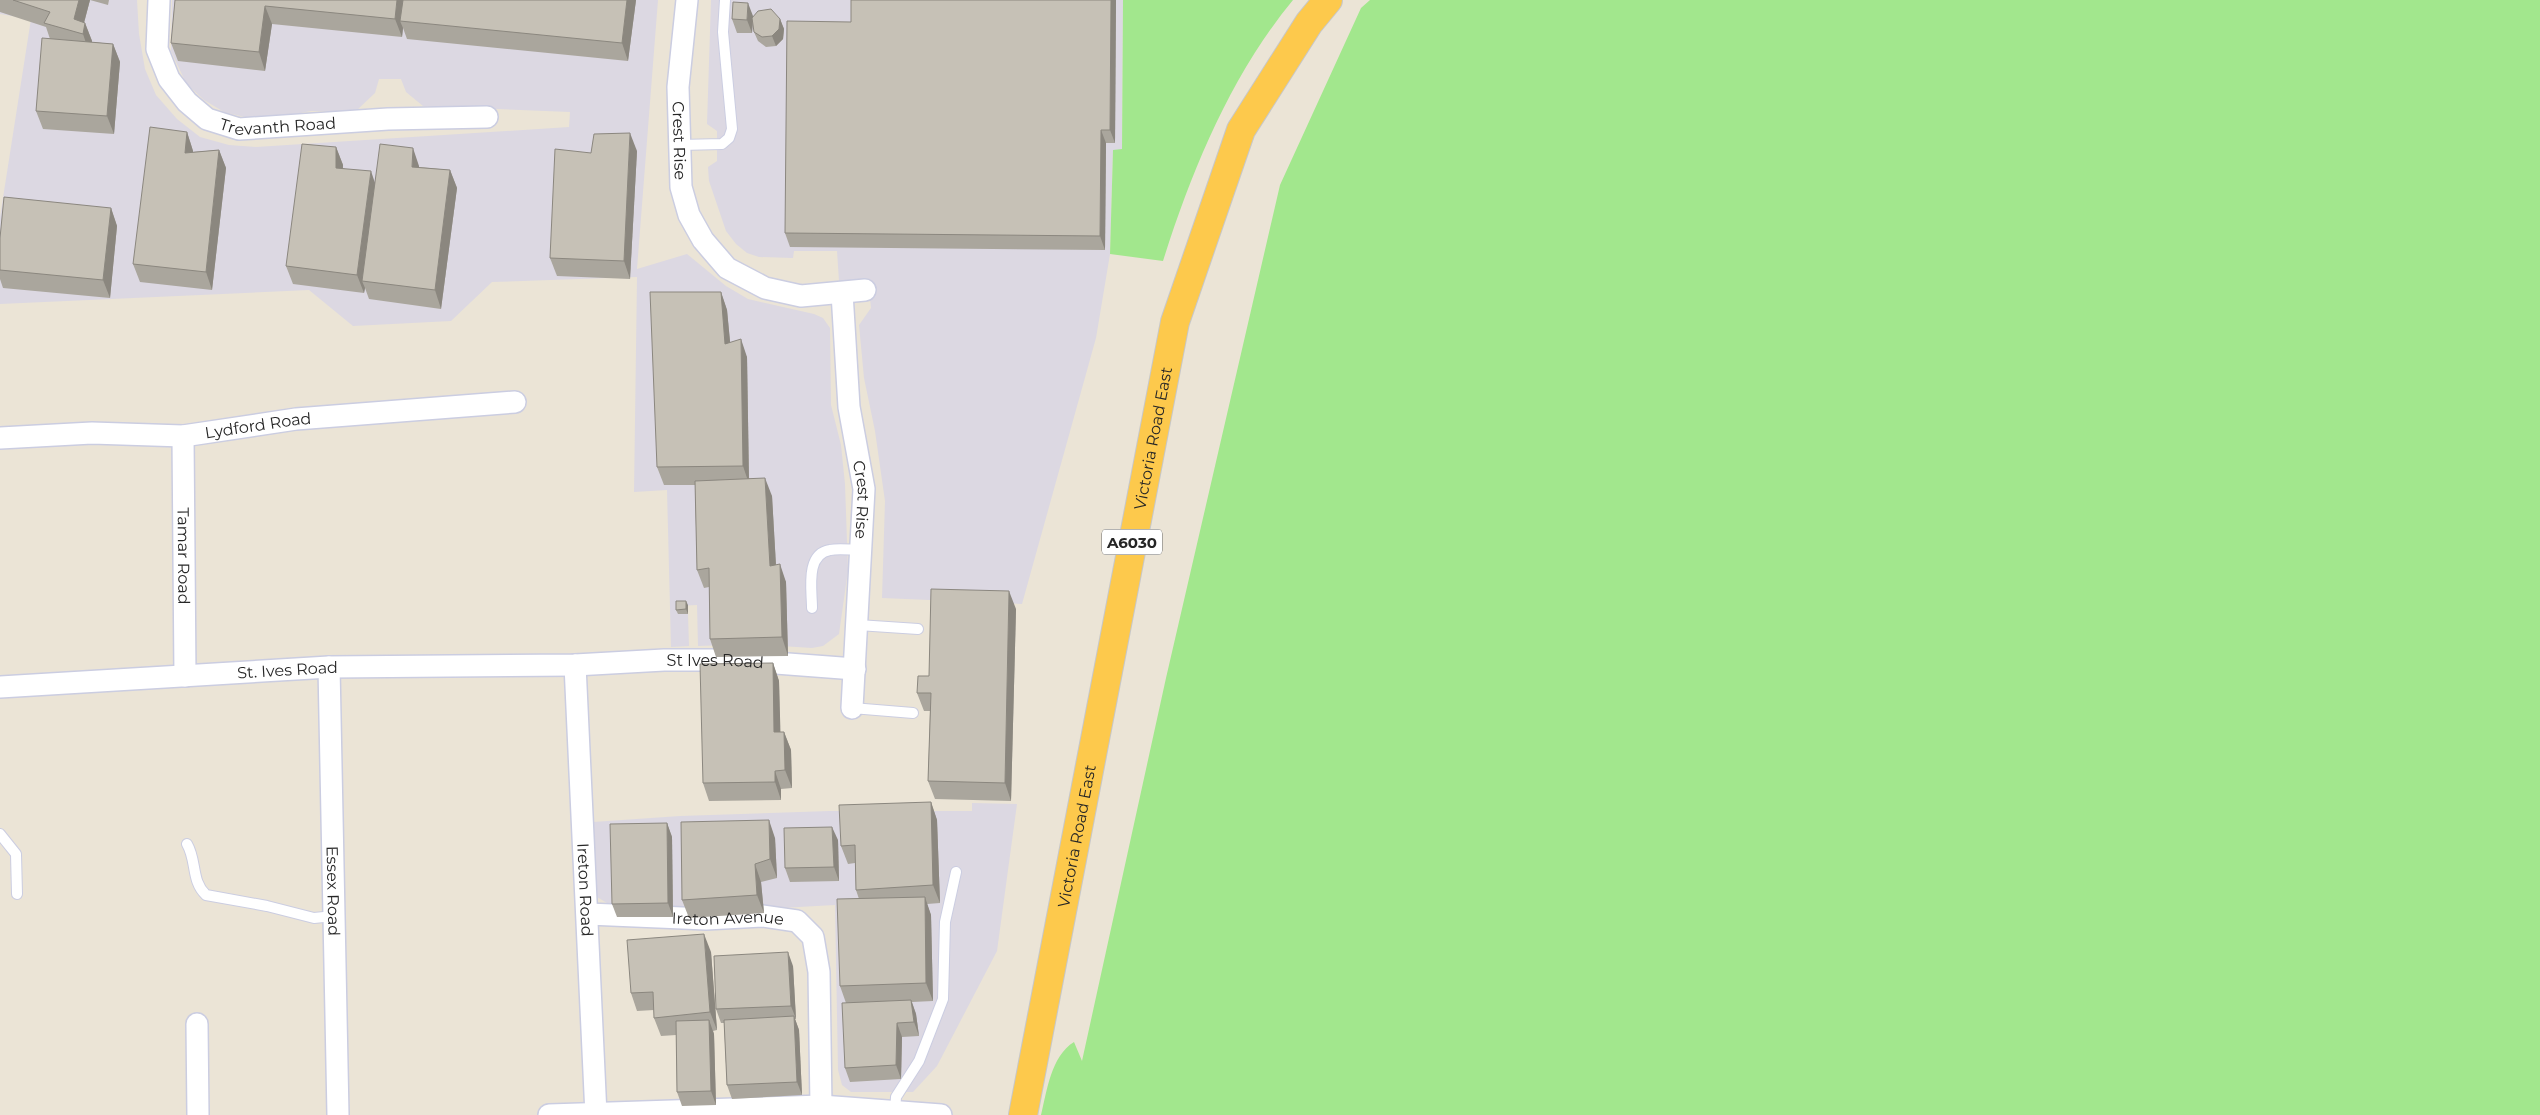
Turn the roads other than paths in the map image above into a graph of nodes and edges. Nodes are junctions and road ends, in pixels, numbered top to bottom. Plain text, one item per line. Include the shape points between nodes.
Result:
1 (159, 0) edge
2 (687, 0) edge
3 (725, 0) edge
4 (1328, 0) edge
5 (487, 117) dead end
6 (680, 145) junction
7 (865, 290) dead end
8 (842, 293) junction
9 (515, 402) dead end
10 (183, 436) junction
11 (0, 438) edge
12 (862, 550) junction
13 (812, 608) dead end
14 (858, 624) junction
15 (918, 630) dead end
16 (575, 665) junction
17 (329, 667) junction
18 (855, 668) junction
19 (185, 676) junction
20 (0, 688) edge
21 (852, 708) joint
22 (913, 713) dead end
23 (0, 834) edge
24 (187, 844) dead end
25 (956, 872) dead end
26 (17, 894) dead end
27 (588, 914) junction
28 (334, 916) junction
29 (197, 1024) dead end
30 (821, 1106) junction
31 (894, 1112) junction
32 (596, 1114) edge
33 (198, 1115) edge
34 (338, 1115) edge
35 (550, 1115) edge
36 (941, 1115) edge
37 (1024, 1115) edge

1 - 5 street, Trevanth Road via 157,49 166,72 187,102 207,120 239,129 388,119
2 - 6 street, Crest Rise via 678,87
3 - 6 lane via 722,32 732,129 722,144
4 - 37 highway, Victoria Road East / A6030 via 1309,23 1241,130 1175,322
6 - 8 street, Crest Rise via 681,187 689,215 703,240 727,268 765,288 802,296
7 - 8 street, Crest Rise
8 - 12 street, Crest Rise via 849,407 864,489
9 - 10 street, Lydford Road via 296,419
10 - 11 street, Lydford Road via 92,433
10 - 19 street, Tamar Road
12 - 13 lane via 829,550 817,556 812,567
12 - 14 street, Crest Rise
14 - 15 lane
14 - 18 street, Crest Rise
16 - 17 street, St. Ives Road
16 - 18 street, St Ives Road via 725,660
16 - 27 street, Ireton Road
17 - 19 street, St. Ives Road
17 - 28 street, Essex Road
18 - 21 street, Crest Rise
19 - 20 street, St. Ives Road
21 - 22 lane
23 - 26 lane via 16,854
24 - 28 lane via 194,860 196,882 206,895 314,918
25 - 31 lane via 945,922 943,999 919,1061 896,1097
27 - 30 street, Ireton Avenue via 706,918 762,916 797,921 813,937 819,972
27 - 32 street, Ireton Road
28 - 34 street, Essex Road
29 - 33 street
30 - 31 street
30 - 32 street
31 - 36 street
32 - 35 street

